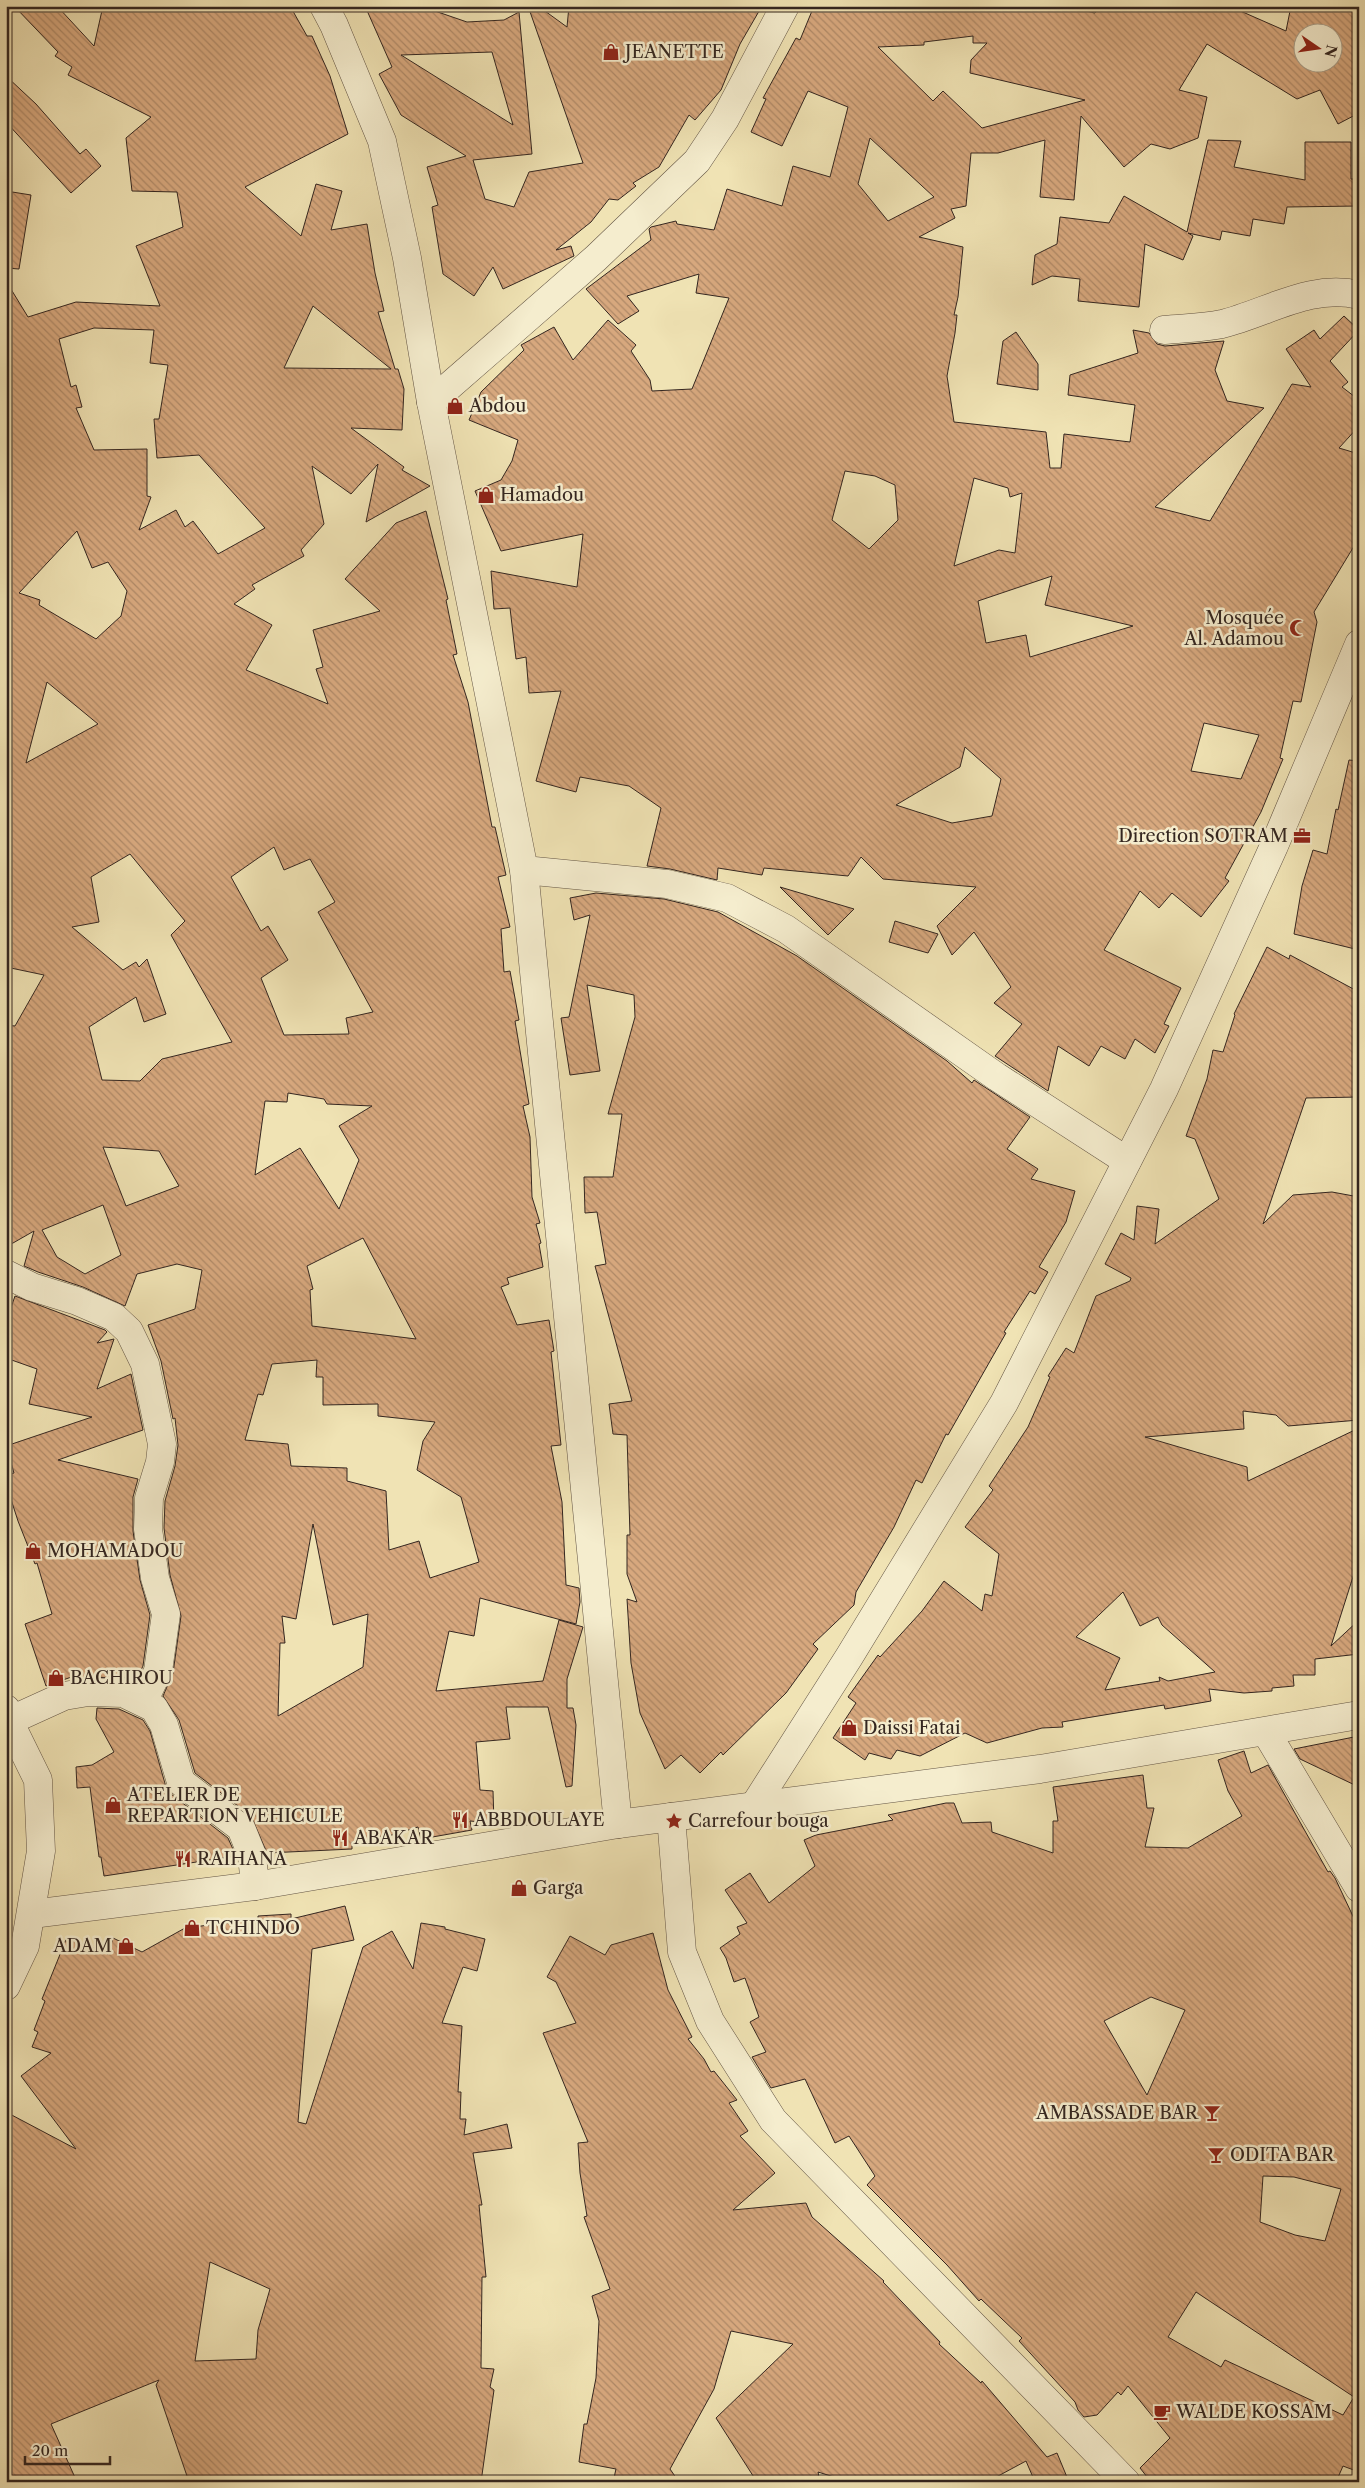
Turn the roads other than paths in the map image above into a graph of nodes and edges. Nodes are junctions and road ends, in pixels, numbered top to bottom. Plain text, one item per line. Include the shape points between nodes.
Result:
1 (324, 6) edge
2 (785, 6) edge
3 (1359, 295) edge
4 (1164, 330) dead end
5 (431, 402) junction
6 (1359, 644) edge
7 (524, 870) junction
8 (1127, 1161) junction
9 (6, 1274) edge
10 (143, 1702) junction
11 (8, 1715) edge
12 (1359, 1715) edge
13 (1266, 1732) junction
14 (754, 1806) junction
15 (671, 1817) junction
16 (618, 1824) junction
17 (255, 1886) junction
18 (1359, 1888) edge
19 (32, 1914) junction
20 (6, 1986) edge
21 (1126, 2482) edge

1 - 5 street via 382,141 407,258
2 - 5 street via 725,119 697,161 596,258
3 - 4 street via 1342,290 1306,295 1221,324
5 - 7 street
6 - 8 street via 1274,846 1164,1089
7 - 8 street via 667,884 727,898 786,929 997,1077
7 - 16 street
8 - 14 street via 1004,1403
9 - 10 street via 114,1317 129,1331 145,1364 162,1444 149,1498 148,1528 155,1578 166,1614 158,1670
10 - 11 street via 123,1693 88,1692 64,1696
10 - 17 street via 154,1708 164,1725 181,1782 241,1828 252,1856
11 - 19 street via 38,1780 40,1851
12 - 13 street
13 - 14 street via 1040,1768
13 - 18 street
14 - 15 street
15 - 16 street
15 - 21 street via 682,1952 710,2021 773,2120
16 - 17 street
17 - 19 street
19 - 20 street via 25,1946

